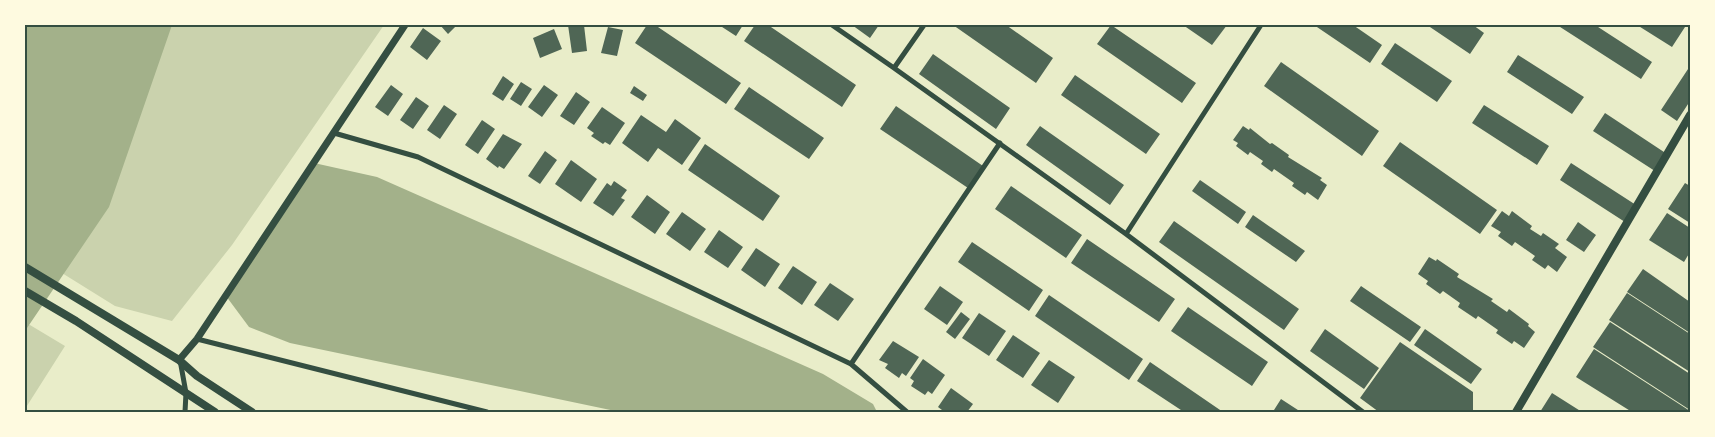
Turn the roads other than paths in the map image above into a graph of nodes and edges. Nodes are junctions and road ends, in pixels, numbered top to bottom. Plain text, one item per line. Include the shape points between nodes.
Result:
1 (405, 25) edge
2 (832, 25) edge
3 (924, 25) edge
4 (1261, 25) edge
5 (894, 68) junction
6 (1690, 115) edge
7 (334, 133) junction
8 (1000, 143) junction
9 (1126, 234) junction
10 (25, 267) edge
11 (25, 291) edge
12 (197, 340) junction
13 (180, 360) junction
14 (851, 364) junction
15 (186, 393) junction
16 (185, 412) edge
17 (215, 412) edge
18 (252, 412) edge
19 (487, 412) edge
20 (907, 412) edge
21 (1363, 412) edge
22 (1516, 412) edge

1 - 7 street
2 - 5 street
3 - 5 street
4 - 9 street
5 - 8 street
6 - 22 main road
7 - 12 street
7 - 14 street via 418,157
8 - 9 street
8 - 14 street
9 - 21 street
10 - 13 main road
11 - 15 main road
12 - 13 street
12 - 19 street
13 - 15 street
13 - 18 main road via 197,376
14 - 20 street
15 - 16 street
15 - 17 main road

